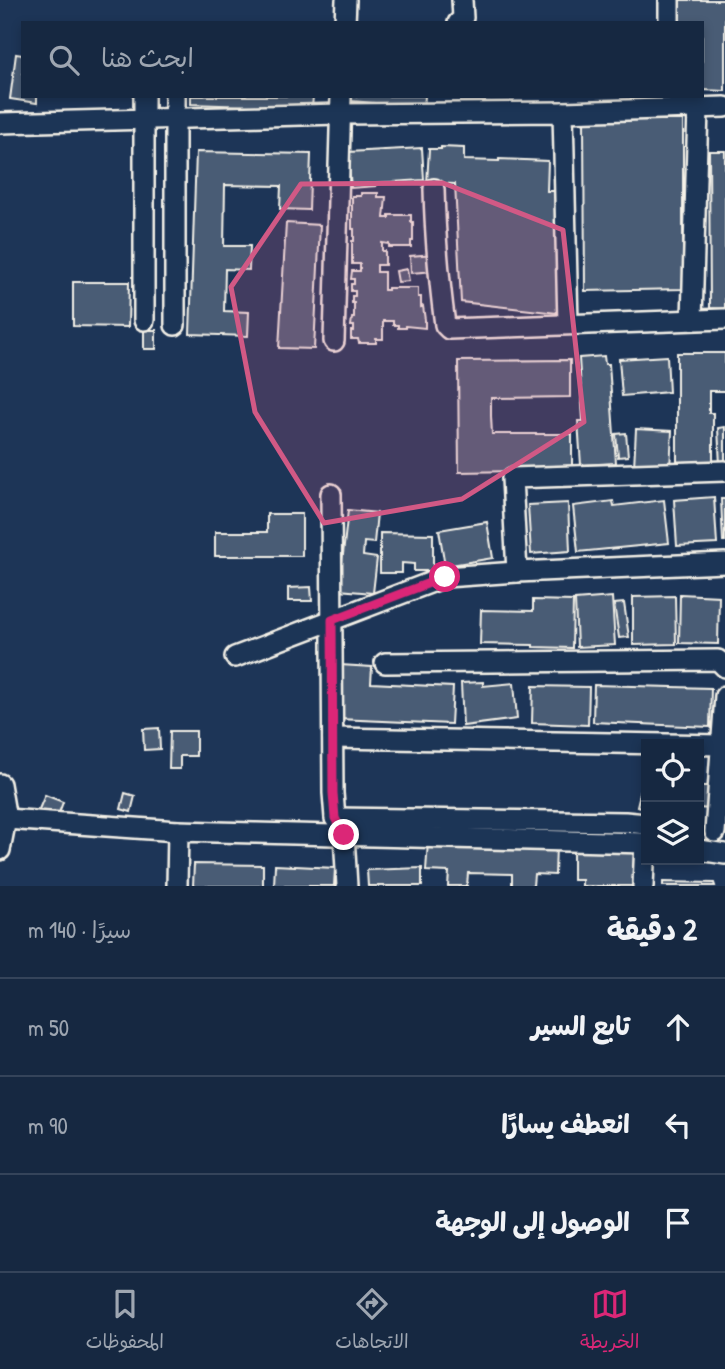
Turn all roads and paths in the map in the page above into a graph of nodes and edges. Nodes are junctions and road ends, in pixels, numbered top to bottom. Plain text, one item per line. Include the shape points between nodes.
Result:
1 (346, 0) edge
2 (462, 0) edge
3 (669, 0) edge
4 (345, 21) edge
5 (460, 21) edge
6 (669, 21) edge
7 (144, 98) edge
8 (175, 98) edge
9 (340, 105) edge
10 (725, 107) edge
11 (698, 108) junction
12 (563, 111) junction
13 (174, 119) junction
14 (144, 120) junction
15 (0, 123) edge
16 (434, 189) dead end
17 (725, 319) edge
18 (144, 320) dead end
19 (692, 320) junction
20 (568, 324) junction
21 (175, 325) dead end
22 (334, 341) dead end
23 (725, 471) edge
24 (331, 494) dead end
25 (725, 563) edge
26 (517, 572) junction
27 (332, 620) junction
28 (235, 657) dead end
29 (386, 663) dead end
30 (725, 667) edge
31 (725, 696) edge
32 (333, 738) junction
33 (722, 745) junction
34 (0, 784) edge
35 (3, 820) edge
36 (340, 827) junction
37 (178, 831) junction
38 (713, 832) edge
39 (641, 837) edge
40 (0, 850) edge
41 (704, 851) edge
42 (725, 854) edge
43 (644, 865) edge
44 (177, 886) edge
45 (347, 886) edge
46 (643, 886) edge

1 - 4 street
2 - 5 street
3 - 6 street
7 - 14 street
8 - 13 street
9 - 12 street
9 - 13 street
9 - 22 street
10 - 11 street
11 - 12 street
11 - 19 street
12 - 20 street
13 - 14 street
13 - 21 street
14 - 15 street
14 - 18 street
16 - 20 street via 446,327
17 - 19 street
19 - 20 street
23 - 26 street via 513,478
24 - 27 street
25 - 26 street
26 - 27 street via 445,577
27 - 28 street
27 - 32 street
29 - 30 street via 718,660
31 - 33 street
32 - 33 street
32 - 36 street
33 - 38 street
34 - 35 street
35 - 37 street
35 - 40 street
36 - 37 street
36 - 39 street
36 - 45 street
37 - 44 street
41 - 42 street
43 - 46 street

